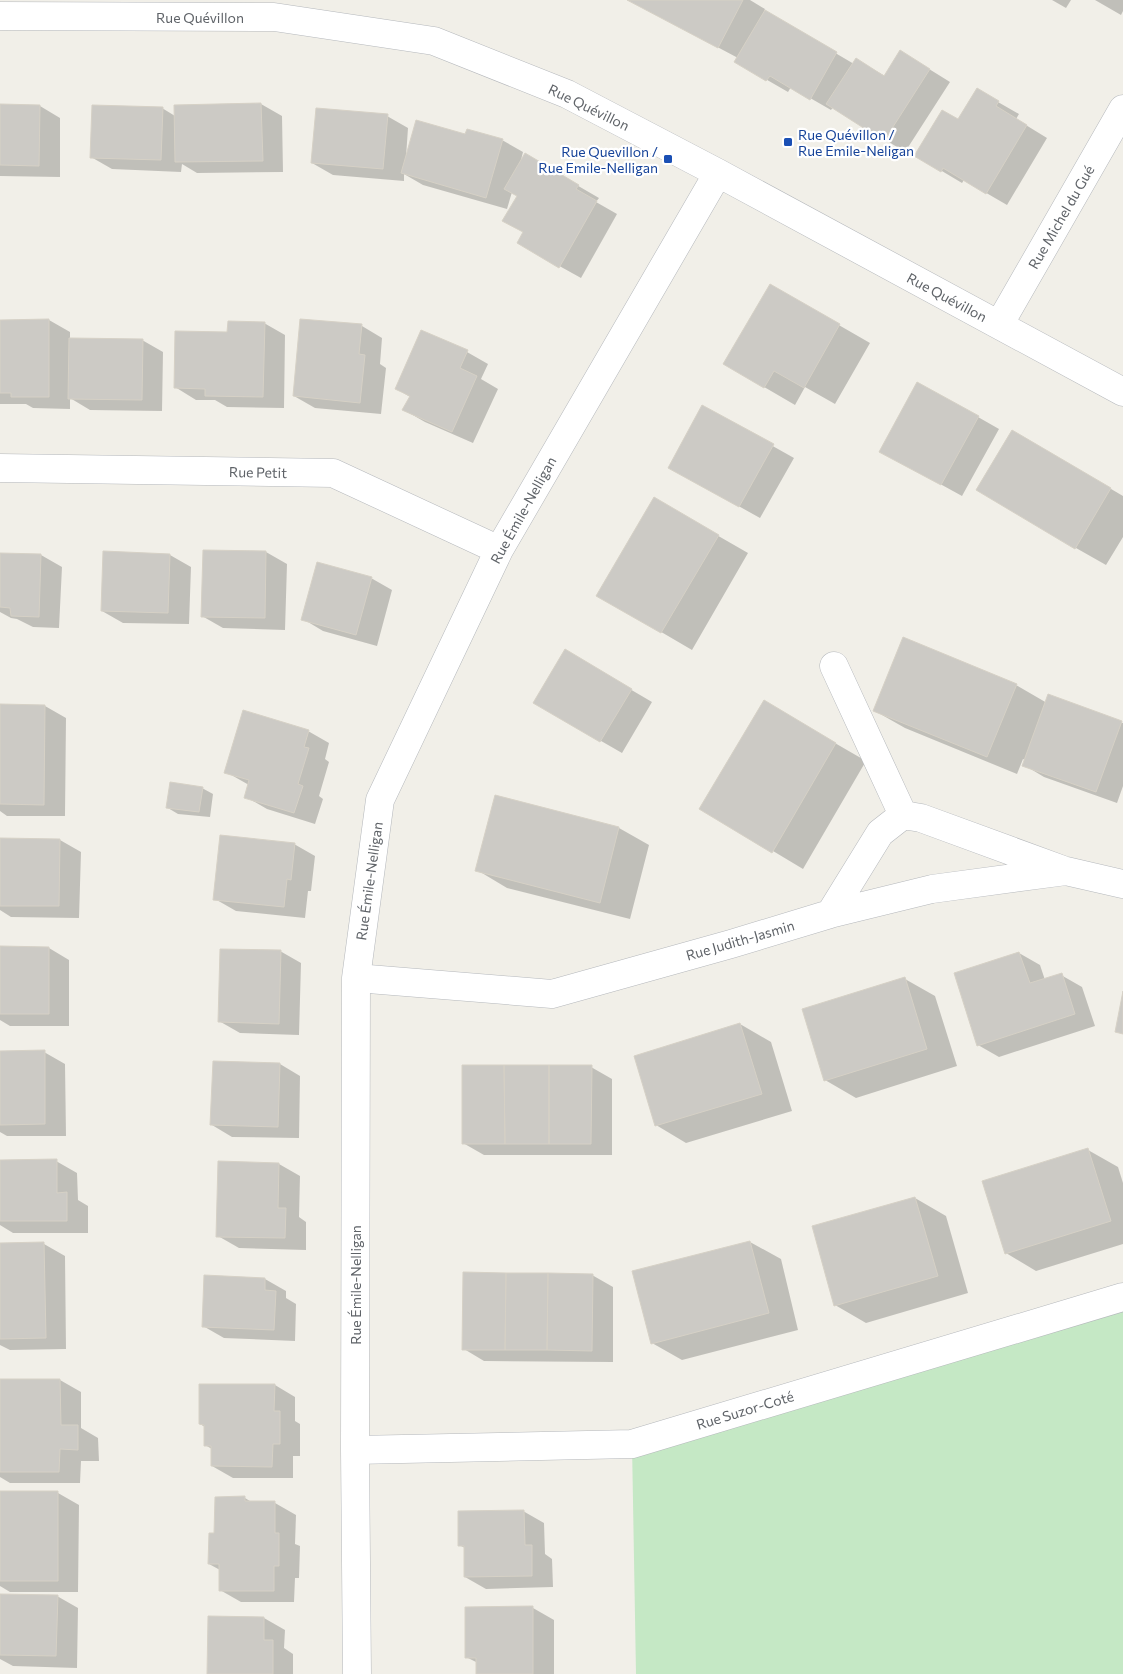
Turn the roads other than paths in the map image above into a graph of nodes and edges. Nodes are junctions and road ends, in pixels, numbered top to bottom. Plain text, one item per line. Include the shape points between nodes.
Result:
1 (0, 16) edge
2 (1123, 109) edge
3 (718, 173) junction
4 (999, 325) junction
5 (1123, 392) edge
6 (0, 468) edge
7 (499, 550) junction
8 (834, 666) dead end
9 (903, 815) junction
10 (1066, 871) junction
11 (1123, 884) edge
12 (830, 914) junction
13 (356, 978) junction
14 (1123, 1297) edge
15 (355, 1450) junction
16 (357, 1674) edge

1 - 3 street, Rue Quévillon via 274,17 434,41 567,94
2 - 4 street, Rue Michel du Gué
3 - 4 street, Rue Quévillon
3 - 7 street, Rue Émile-Nelligan
4 - 5 street, Rue Quévillon
6 - 7 street, Rue Petit via 334,473
7 - 13 street, Rue Émile-Nelligan via 380,800
8 - 9 street
9 - 10 street via 921,818
9 - 12 street via 880,833
10 - 11 street, Rue Judith-Jasmin
10 - 12 street, Rue Judith-Jasmin via 932,889
12 - 13 street, Rue Judith-Jasmin via 552,994
13 - 15 street, Rue Émile-Nelligan
14 - 15 street, Rue Suzor-Coté via 632,1444
15 - 16 street, Rue Émile-Nelligan

